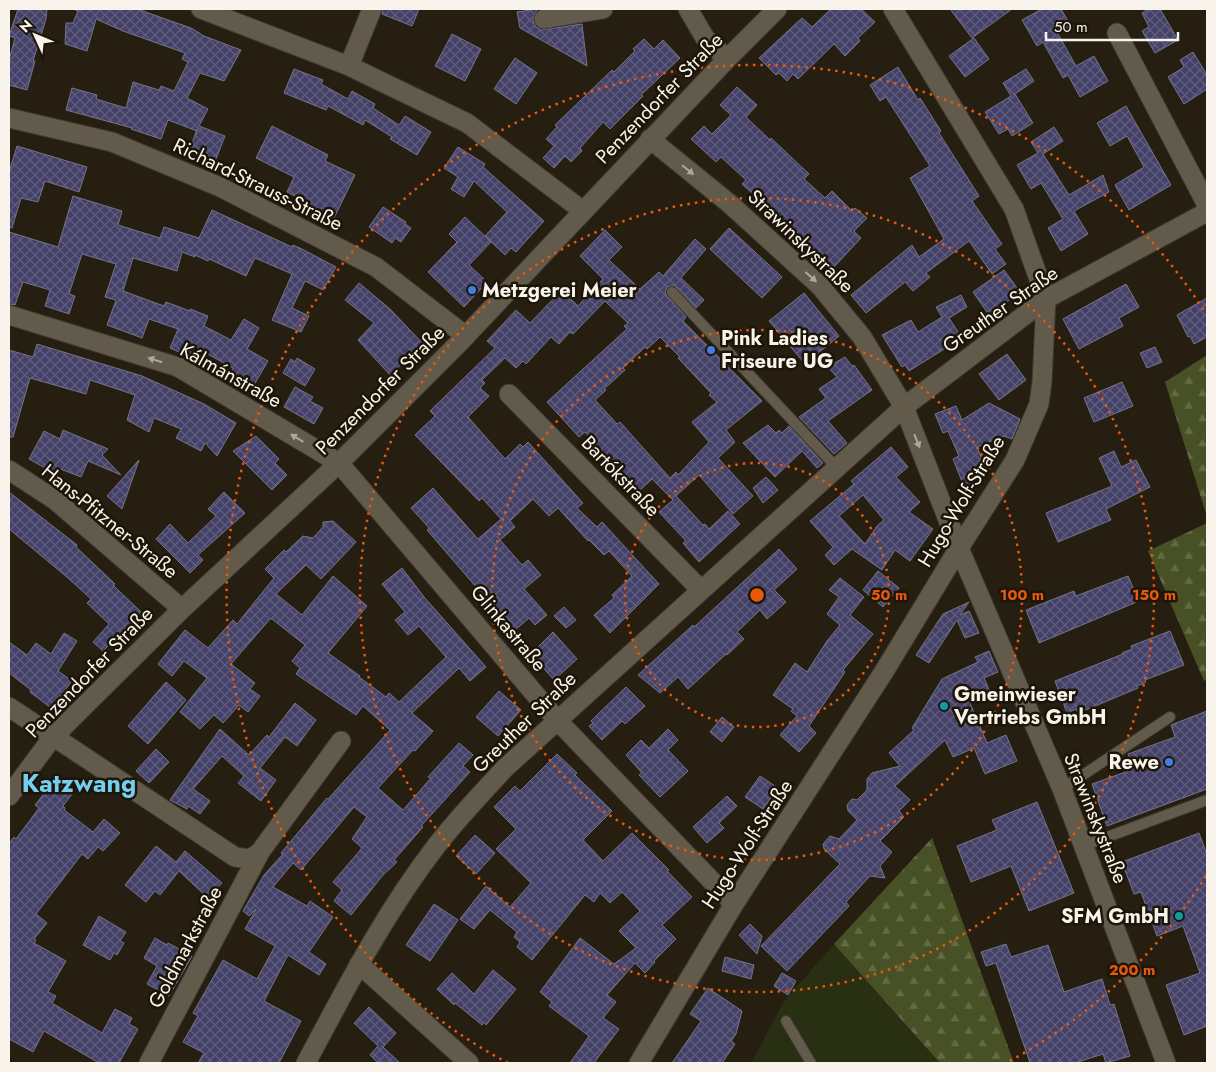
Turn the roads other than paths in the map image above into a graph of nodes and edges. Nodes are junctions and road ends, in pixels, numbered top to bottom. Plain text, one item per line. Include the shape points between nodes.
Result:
1 (201, 9) edge
2 (372, 9) edge
3 (603, 9) edge
4 (688, 9) edge
5 (777, 9) edge
6 (893, 9) edge
7 (544, 18) dead end
8 (1117, 33) dead end
9 (727, 59) junction
10 (349, 66) junction
11 (9, 118) edge
12 (650, 139) junction
13 (1207, 205) edge
14 (583, 210) junction
15 (1207, 212) edge
16 (672, 292) dead end
17 (1046, 299) junction
18 (9, 315) edge
19 (466, 336) junction
20 (509, 394) dead end
21 (904, 407) junction
22 (339, 464) junction
23 (837, 468) junction
24 (9, 470) edge
25 (959, 548) junction
26 (701, 590) junction
27 (182, 609) junction
28 (9, 708) edge
29 (1170, 717) dead end
30 (557, 720) junction
31 (52, 738) junction
32 (341, 741) dead end
33 (1062, 789) junction
34 (9, 796) edge
35 (1207, 800) edge
36 (1083, 846) junction
37 (260, 852) junction
38 (734, 904) junction
39 (359, 964) junction
40 (786, 1021) dead end
41 (149, 1063) edge
42 (306, 1063) edge
43 (468, 1063) edge
44 (639, 1063) edge
45 (811, 1063) edge
46 (1166, 1063) edge

1 - 10 street
2 - 10 street
3 - 7 street
4 - 9 street via 705,38
5 - 9 street, Penzendorfer Straße
6 - 17 street, Hugo-Wolf-Straße via 1014,209
8 - 13 street
9 - 12 street, Penzendorfer Straße
10 - 14 street via 467,123
11 - 19 street, Richard-Strauss-Straße via 112,142 220,187 376,267
12 - 14 street, Penzendorfer Straße
12 -> 21 street, Strawinskystraße via 730,204 820,286 862,337
14 - 19 street, Penzendorfer Straße
15 - 17 street, Greuther Straße
16 - 23 lane
17 - 21 street, Greuther Straße
17 - 25 street, Hugo-Wolf-Straße via 1039,404 1015,460
22 -> 18 street, Kálmánstraße via 178,367
19 - 22 street, Penzendorfer Straße
20 - 26 street, Bartókstraße
21 - 23 street, Greuther Straße
21 -> 25 street, Strawinskystraße
22 - 27 street, Penzendorfer Straße
22 - 30 street, Glinkastraße
23 - 26 street, Greuther Straße
24 - 27 street, Hans-Pfitzner-Straße via 55,500
25 - 33 street, Strawinskystraße
25 - 38 street, Hugo-Wolf-Straße via 885,670
26 - 30 street, Greuther Straße
27 - 31 street, Penzendorfer Straße
28 - 31 street
29 - 33 lane
30 - 38 street, Glinkastraße
30 - 39 street, Greuther Straße via 466,810 408,886
31 - 34 street, Penzendorfer Straße
31 - 37 street via 235,857 250,859
32 - 37 street, Goldmarkstraße
33 - 36 street, Strawinskystraße
35 - 36 lane
36 - 46 street, Strawinskystraße
37 - 41 street, Goldmarkstraße
38 - 44 street, Hugo-Wolf-Straße
39 - 42 street, Greuther Straße
39 - 43 street
40 - 45 lane

